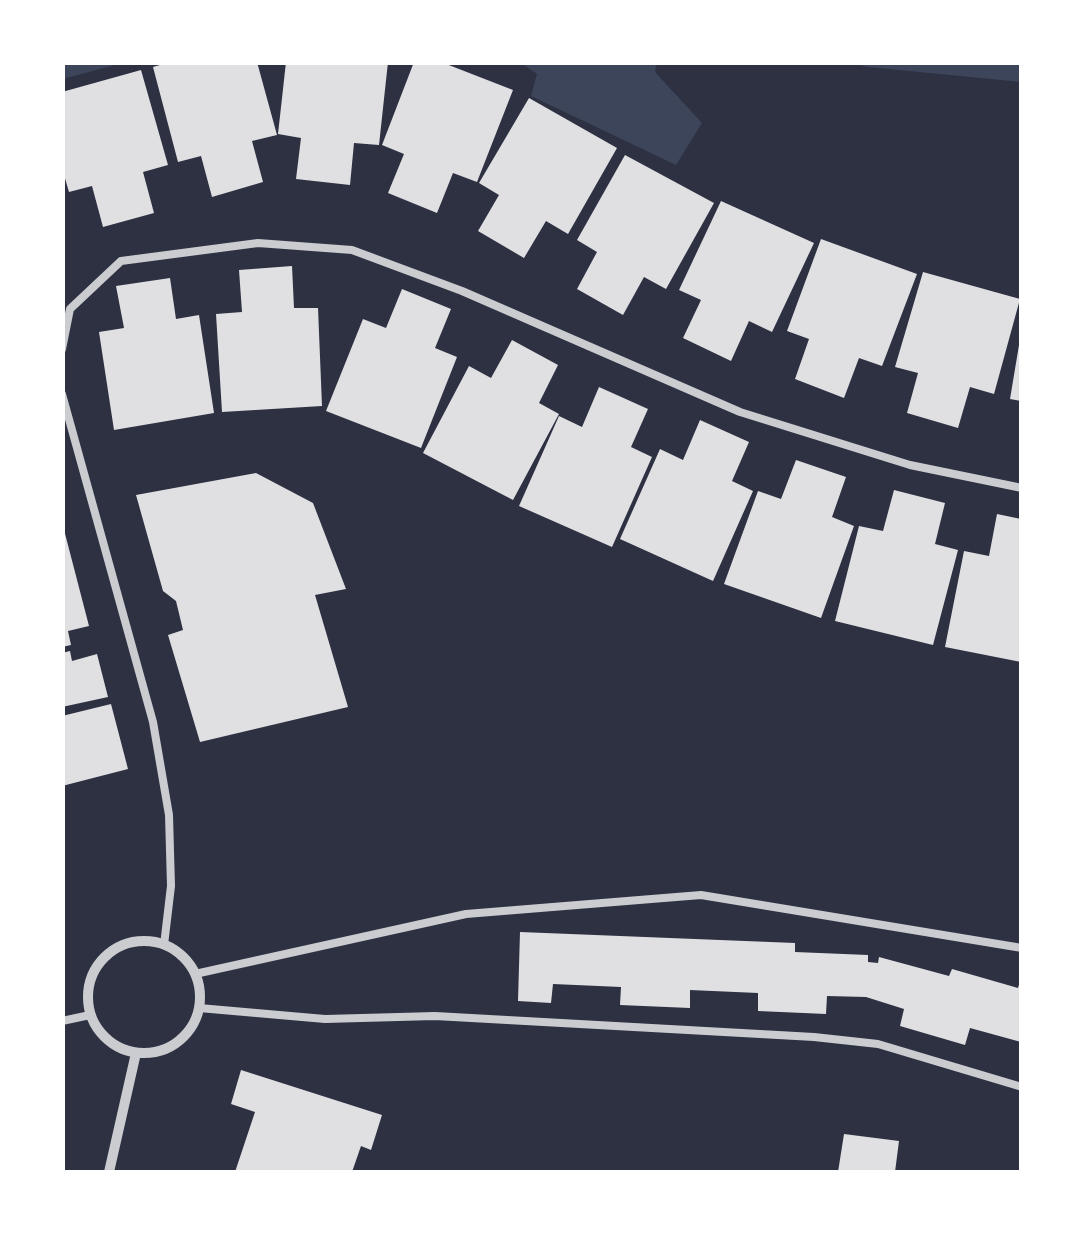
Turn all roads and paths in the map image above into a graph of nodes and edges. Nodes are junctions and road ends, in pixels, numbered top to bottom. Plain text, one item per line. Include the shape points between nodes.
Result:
1 (62, 349) edge
2 (62, 394) edge
3 (1022, 488) edge
4 (164, 945) junction
5 (1022, 948) edge
6 (195, 974) junction
7 (198, 1008) junction
8 (90, 1015) junction
9 (62, 1021) edge
10 (136, 1054) junction
11 (1022, 1087) edge
12 (109, 1172) edge

1 - 3 lane via 70,309 122,261 258,242 352,250 740,412 910,464
2 - 4 lane via 153,722 169,815
4 - 6 street
4 - 8 street via 128,943 112,951 90,979
5 - 6 lane via 701,895 466,914
6 - 7 street
7 - 10 street via 183,1037 154,1053
7 - 11 lane via 324,1020 435,1016 878,1044
8 - 9 lane
8 - 10 street via 108,1040
10 - 12 street

